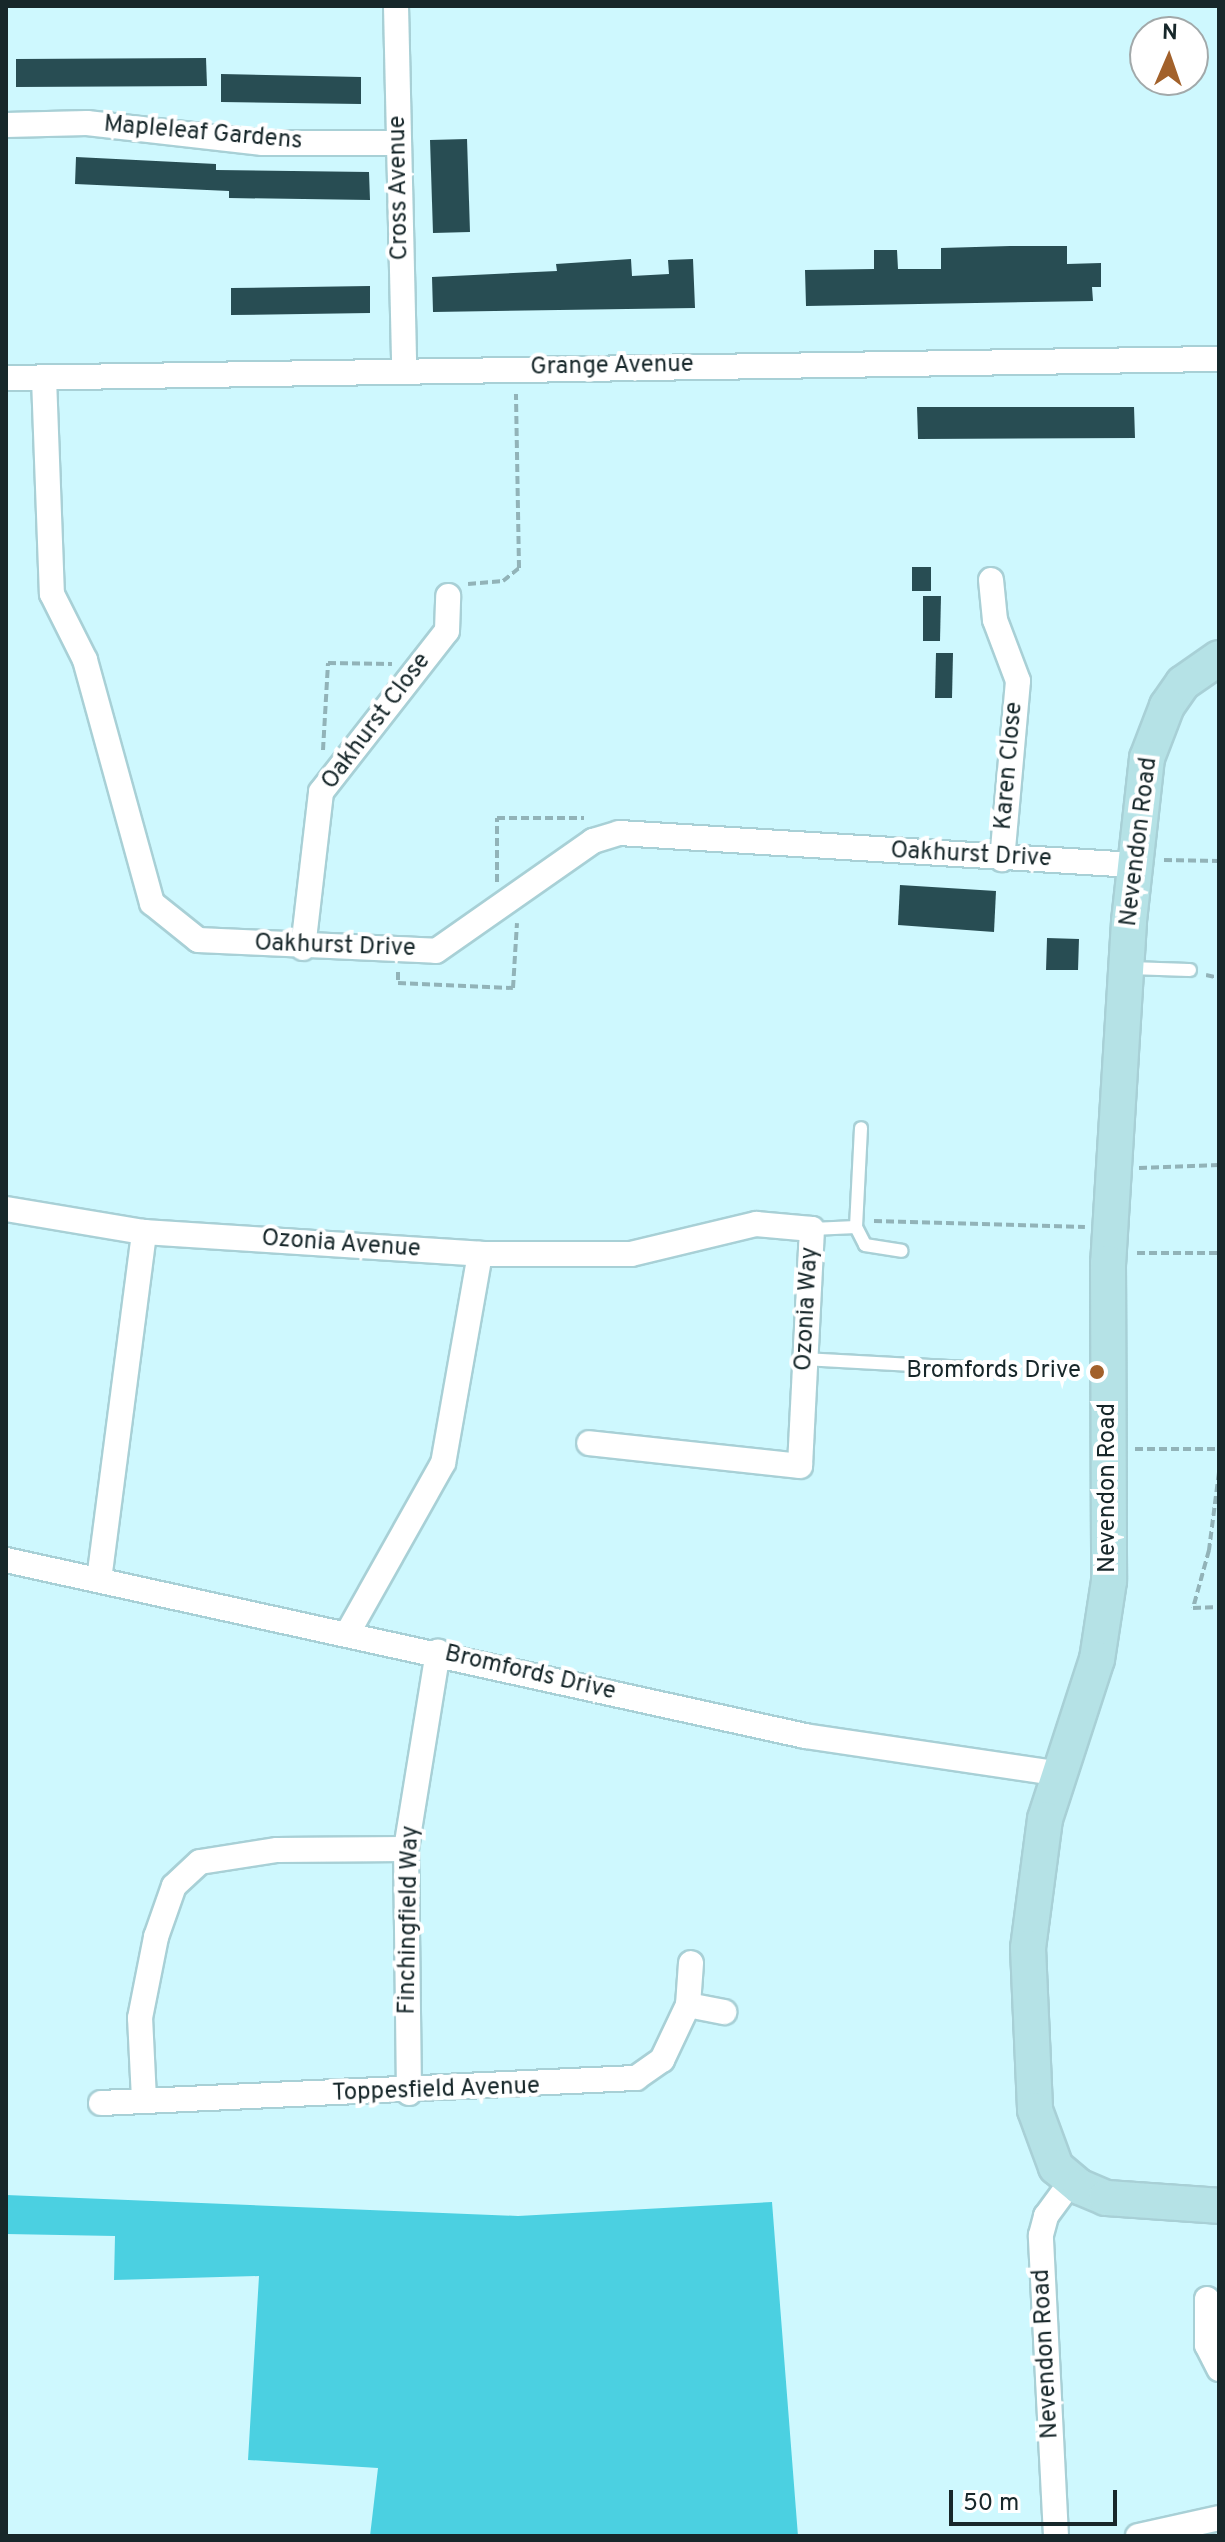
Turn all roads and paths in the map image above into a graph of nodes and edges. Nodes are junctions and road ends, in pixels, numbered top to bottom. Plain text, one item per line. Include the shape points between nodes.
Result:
1 (396, 6) edge
2 (6, 125) edge
3 (399, 143) junction
4 (1219, 359) edge
5 (516, 368) junction
6 (404, 370) junction
7 (6, 378) edge
8 (44, 378) junction
9 (991, 580) dead end
10 (448, 596) joint
11 (1219, 658) edge
12 (420, 665) junction
13 (321, 792) junction
14 (589, 818) dead end
15 (1002, 859) junction
16 (1219, 861) edge
17 (1134, 862) junction
18 (505, 902) junction
19 (303, 948) junction
20 (399, 950) junction
21 (1126, 968) junction
22 (1190, 970) dead end
23 (861, 1128) dead end
24 (1219, 1165) edge
25 (1113, 1168) junction
26 (6, 1209) edge
27 (858, 1224) junction
28 (812, 1229) junction
29 (144, 1232) junction
30 (1109, 1240) junction
31 (902, 1251) dead end
32 (1219, 1253) edge
33 (480, 1254) junction
34 (805, 1359) junction
35 (966, 1368) dead end
36 (589, 1443) dead end
37 (1129, 1449) dead end
38 (1219, 1449) edge
39 (1219, 1472) edge
40 (6, 1560) edge
41 (99, 1580) junction
42 (1219, 1607) edge
43 (347, 1634) junction
44 (438, 1652) junction
45 (1057, 1773) junction
46 (406, 1849) junction
47 (691, 1963) dead end
48 (688, 2005) junction
49 (724, 2012) dead end
50 (409, 2093) junction
51 (144, 2099) junction
52 (101, 2103) dead end
53 (1071, 2182) junction
54 (1219, 2206) edge
55 (1207, 2299) dead end
56 (1219, 2369) edge
57 (1219, 2518) edge
58 (1056, 2536) edge
59 (1138, 2536) edge

1 - 3 street, Cross Avenue
2 - 3 street, Mapleleaf Gardens via 87,123 263,143
3 - 6 street, Cross Avenue
4 - 5 street, Grange Avenue
5 - 6 street, Grange Avenue
5 - 10 path via 519,568 503,581 448,586
6 - 8 street, Grange Avenue
7 - 8 street, Grange Avenue
8 - 19 street, Oakhurst Drive via 52,594 85,660 152,903 198,940
9 - 15 street, Karen Close via 995,620 1018,681
10 - 12 street, Oakhurst Close via 447,631
11 - 17 street, Nevendon Road via 1183,683 1167,706 1147,758
12 - 13 street, Oakhurst Close
12 - 13 path via 328,663
13 - 19 street, Oakhurst Close
14 - 18 path via 497,818
15 - 17 street, Oakhurst Drive
15 - 18 street, Oakhurst Drive via 619,833 593,841
16 - 17 path
17 - 21 street, Nevendon Road
18 - 20 street, Oakhurst Drive via 436,951
18 - 20 path via 513,988 398,983
19 - 20 street, Oakhurst Drive
21 - 22 lane
21 - 25 street, Nevendon Road
23 - 27 lane
24 - 25 path
25 - 30 street, Nevendon Road
26 - 29 street, Ozonia Avenue
27 - 28 lane
27 - 30 path
27 - 31 lane via 865,1245
28 - 33 street, Ozonia Way via 756,1224 631,1254
28 - 34 street, Ozonia Way
29 - 33 street, Ozonia Avenue
29 - 41 street
30 - 32 path
30 - 45 street, Nevendon Road via 1109,1581 1097,1659
33 - 43 street via 443,1463
34 - 35 lane
34 - 36 street, Ozonia Way via 800,1466
37 - 38 path
39 - 42 path via 1209,1550 1193,1608
40 - 41 street, Bromfords Drive
41 - 43 street, Bromfords Drive
43 - 44 street, Bromfords Drive
44 - 45 street, Bromfords Drive via 805,1736
44 - 46 street, Finchingfield Way
45 - 53 street, Nevendon Road via 1033,1883 1028,1972 1037,2125 1049,2157
46 - 50 street, Finchingfield Way
46 - 51 street via 235,1853 191,1870 164,1906 156,1937 140,2018
47 - 48 street, Toppesfield Avenue
48 - 49 street
48 - 50 street, Toppesfield Avenue via 662,2060 636,2078
50 - 51 street, Toppesfield Avenue
51 - 52 street, Toppesfield Avenue
53 - 54 street via 1125,2201
53 - 58 street, Nevendon Road via 1046,2216 1041,2235
55 - 56 street via 1207,2345
57 - 59 street

